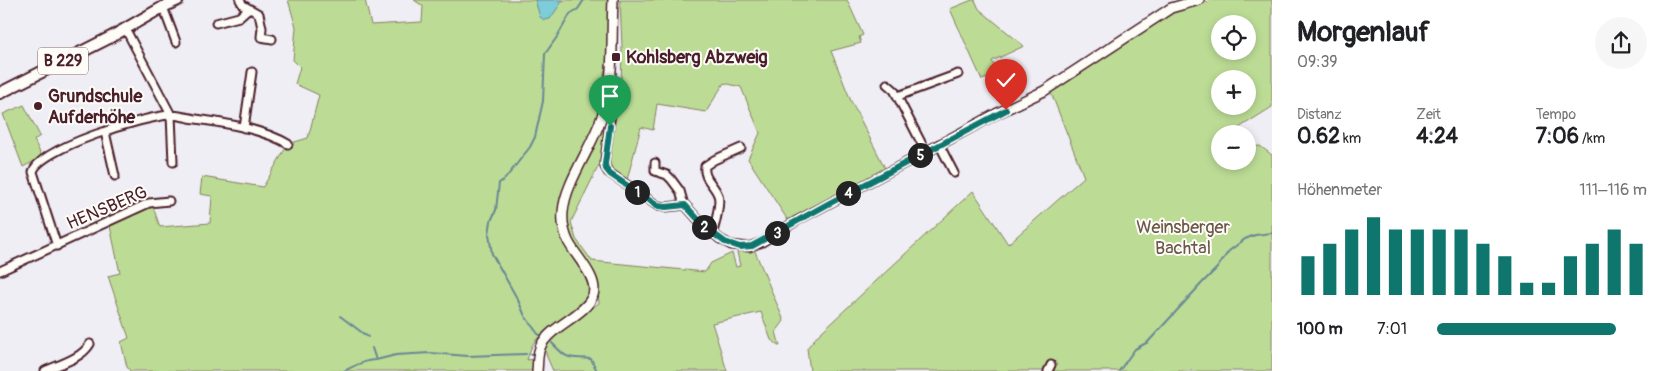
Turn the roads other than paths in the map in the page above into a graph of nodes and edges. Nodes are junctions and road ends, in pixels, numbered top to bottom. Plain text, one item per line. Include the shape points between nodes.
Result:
1 (178, 0) edge
2 (240, 0) edge
3 (612, 0) edge
4 (1198, 0) edge
5 (162, 7) junction
6 (248, 9) junction
7 (216, 23) dead end
8 (125, 28) junction
9 (272, 39) dead end
10 (176, 42) dead end
11 (252, 72) dead end
12 (958, 74) dead end
13 (610, 84) junction
14 (887, 84) dead end
15 (0, 93) edge
16 (898, 96) junction
17 (171, 115) junction
18 (244, 128) junction
19 (105, 132) junction
20 (288, 144) dead end
21 (940, 144) junction
22 (741, 148) dead end
23 (926, 152) junction
24 (173, 162) dead end
25 (655, 163) dead end
26 (954, 173) dead end
27 (115, 176) dead end
28 (170, 201) dead end
29 (684, 205) junction
30 (712, 234) junction
31 (57, 246) junction
32 (0, 271) edge
33 (90, 344) dead end
34 (45, 371) edge
35 (537, 371) edge

1 - 5 main road, B 229
2 - 6 street
3 - 13 main road
4 - 21 main road via 1171,8 1044,91
5 - 8 main road, B 229
5 - 10 street
6 - 7 street via 239,16
6 - 9 street via 259,14 261,37
8 - 15 main road, B 229
8 - 17 street
11 - 18 street
12 - 16 street
13 - 29 street via 614,89 606,169 658,206
13 - 35 main road via 598,128 570,186 563,212 566,234 590,274 593,295 541,346
14 - 16 street
16 - 23 street
17 - 18 street
17 - 19 street
17 - 24 street
18 - 20 street
19 - 27 street
19 - 31 street via 78,140 46,158 34,169 33,178
21 - 23 main road
21 - 26 street
22 - 30 street via 705,166 707,179 719,196
23 - 30 street via 754,245 731,245
25 - 29 street via 656,172 667,174 680,191
28 - 31 street, HENSBERG via 150,203
29 - 30 street
31 - 32 street, HENSBERG
33 - 34 street via 78,356

